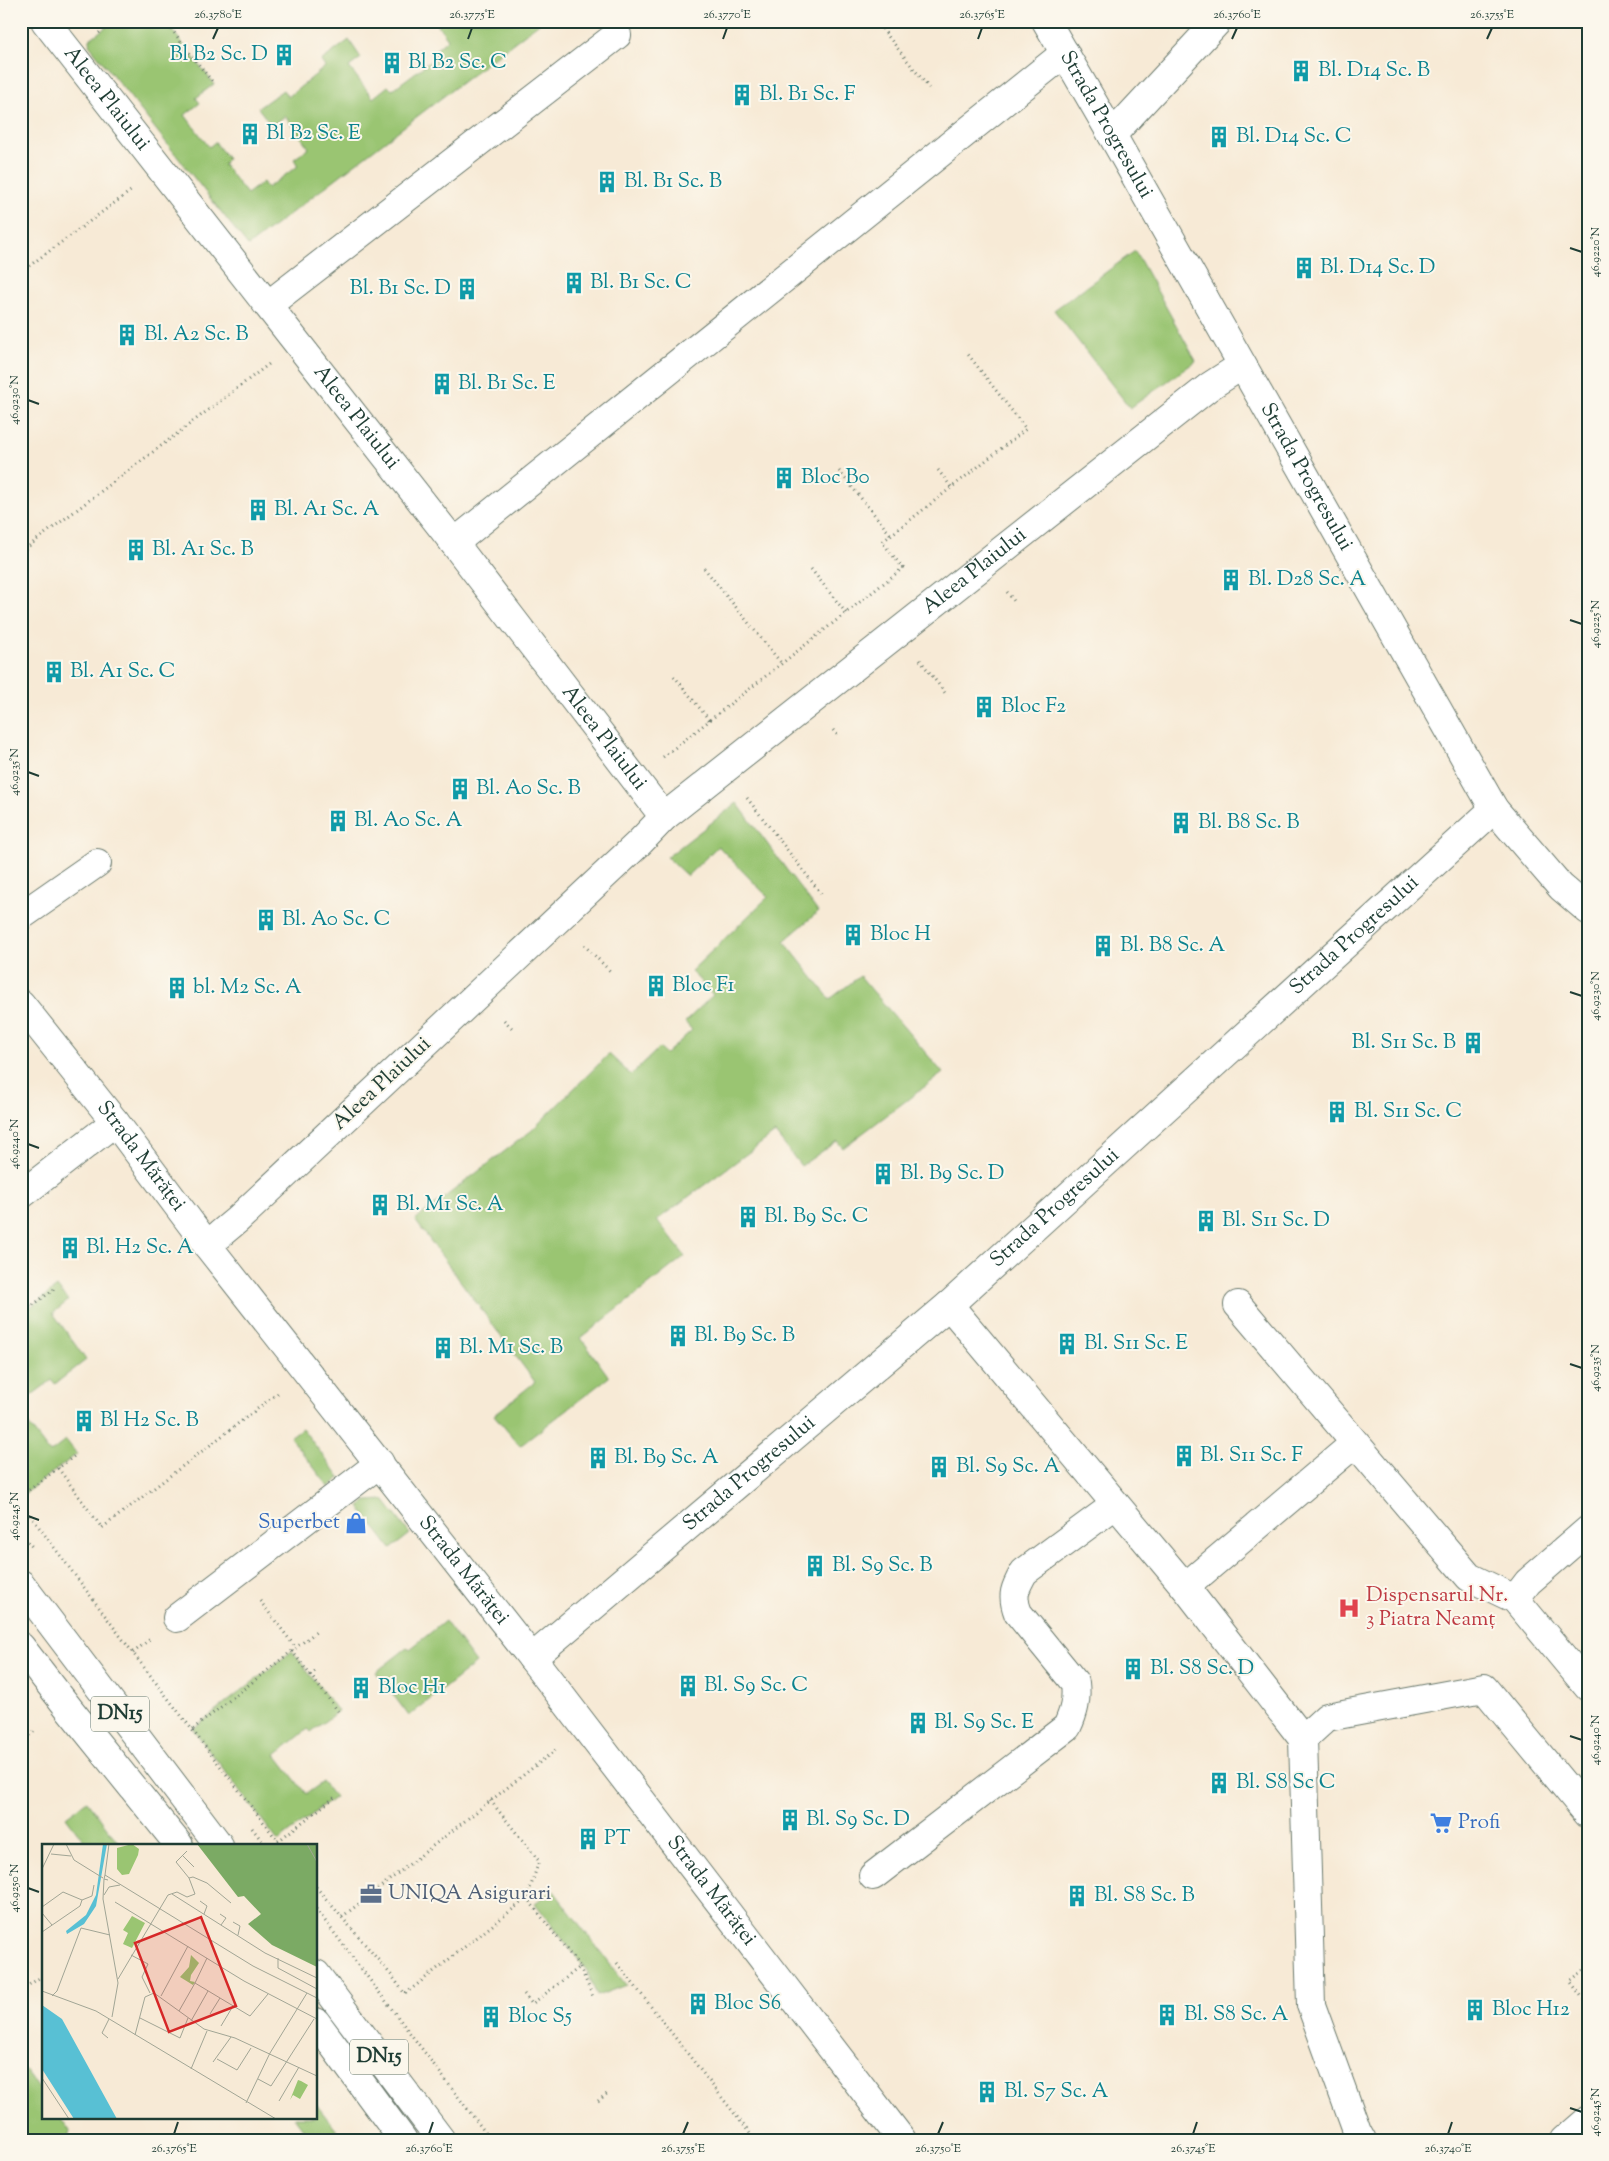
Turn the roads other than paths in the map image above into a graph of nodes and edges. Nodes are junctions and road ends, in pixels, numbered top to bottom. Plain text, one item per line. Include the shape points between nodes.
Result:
1 (1046, 21) edge
2 (1218, 21) edge
3 (56, 25) edge
4 (617, 35) dead end
5 (1065, 53) junction
6 (1112, 135) junction
7 (268, 305) junction
8 (1241, 366) junction
9 (454, 543) junction
10 (1494, 810) junction
11 (664, 817) junction
12 (97, 863) dead end
13 (1588, 910) edge
14 (21, 916) edge
15 (21, 1004) edge
16 (114, 1122) junction
17 (21, 1195) edge
18 (207, 1245) junction
19 (948, 1305) junction
20 (1238, 1305) dead end
21 (1354, 1444) junction
22 (380, 1464) junction
23 (1115, 1504) junction
24 (1588, 1530) edge
25 (21, 1584) edge
26 (1185, 1587) junction
27 (1515, 1600) junction
28 (177, 1618) dead end
29 (21, 1647) edge
30 (532, 1658) junction
31 (1588, 1687) edge
32 (1303, 1739) junction
33 (1588, 1814) edge
34 (178, 1844) edge
35 (217, 1844) edge
36 (873, 1876) dead end
37 (318, 1977) edge
38 (318, 2025) edge
39 (1588, 2120) edge
40 (403, 2140) edge
41 (441, 2140) edge
42 (902, 2140) edge
43 (1362, 2140) edge
44 (1565, 2140) edge

1 - 5 street, Strada Progresului
2 - 6 street
3 - 7 street, Aleea Plaiului via 161,168
4 - 7 street
5 - 6 street, Strada Progresului
5 - 9 street
6 - 8 street, Strada Progresului
7 - 9 street, Aleea Plaiului
8 - 10 street, Strada Progresului
8 - 11 street, Aleea Plaiului via 1210,386
9 - 11 street, Aleea Plaiului
10 - 13 street via 1561,887
10 - 19 street, Strada Progresului
11 - 18 street, Aleea Plaiului via 238,1220
12 - 14 street
15 - 16 street, Strada Mărăței
16 - 17 street
16 - 18 street, Strada Mărăței
18 - 22 street, Strada Mărăței
19 - 23 street
19 - 30 street, Strada Progresului
20 - 21 street
21 - 26 street
21 - 27 street via 1469,1577
22 - 28 street
22 - 30 street, Strada Mărăței
23 - 26 street
23 - 36 street via 1024,1572 1016,1587 1013,1601 1018,1613 1075,1683 1077,1696 1067,1727
24 - 27 street via 1528,1582
25 - 35 street, DN15
26 - 32 street
27 - 31 street
29 - 34 street, DN15
30 - 42 street, Strada Mărăței
32 - 33 street via 1327,1717 1484,1688
32 - 43 street via 1311,2006
37 - 41 street, DN15
38 - 40 street, DN15
39 - 44 street

